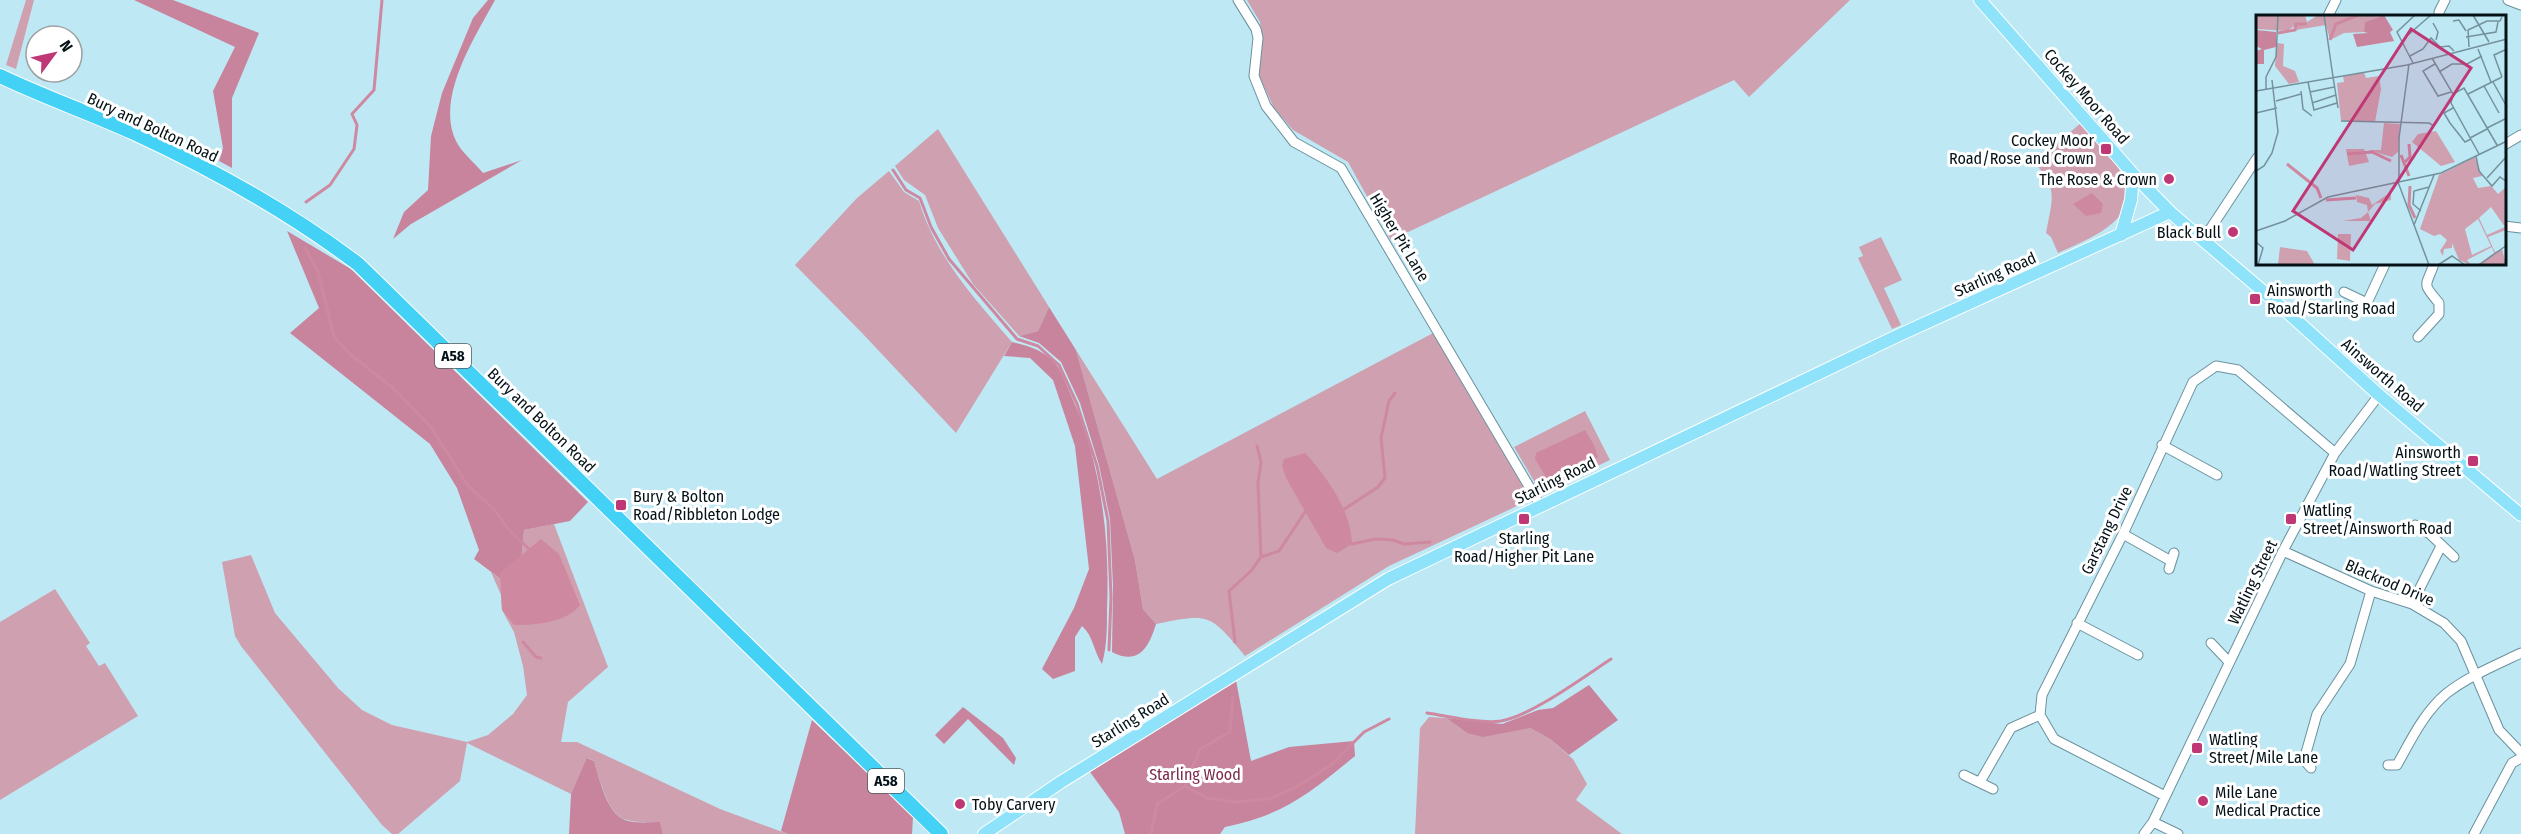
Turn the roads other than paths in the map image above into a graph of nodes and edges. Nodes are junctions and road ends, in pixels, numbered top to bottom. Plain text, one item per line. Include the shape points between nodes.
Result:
1 (1239, 0) edge
2 (1980, 0) edge
3 (2336, 0) edge
4 (2445, 0) edge
5 (2508, 0) edge
6 (2521, 5) edge
7 (2439, 12) dead end
8 (2328, 15) edge
9 (0, 76) edge
10 (2521, 135) edge
11 (2506, 144) edge
12 (2256, 162) edge
13 (2133, 174) junction
14 (2170, 212) junction
15 (2506, 226) edge
16 (2521, 228) edge
17 (2121, 235) junction
18 (2203, 240) junction
19 (2384, 266) edge
20 (2433, 266) edge
21 (2344, 292) dead end
22 (2418, 337) dead end
23 (2379, 395) junction
24 (2162, 445) junction
25 (2335, 453) junction
26 (2217, 476) dead end
27 (1540, 505) junction
28 (2521, 515) edge
29 (2415, 525) dead end
30 (2123, 534) junction
31 (2441, 546) junction
32 (2283, 551) junction
33 (2454, 557) dead end
34 (2172, 561) dead end
35 (2371, 591) junction
36 (2412, 604) junction
37 (2077, 622) junction
38 (2211, 643) dead end
39 (2521, 653) edge
40 (2138, 655) dead end
41 (2229, 662) junction
42 (2476, 675) junction
43 (2040, 714) junction
44 (2521, 755) edge
45 (2292, 760) dead end
46 (2304, 760) junction
47 (2388, 765) dead end
48 (2311, 768) dead end
49 (1964, 774) dead end
50 (1980, 782) junction
51 (1993, 789) dead end
52 (2165, 796) junction
53 (2153, 822) junction
54 (940, 834) edge
55 (984, 834) edge
56 (2144, 834) edge
57 (2178, 834) edge
58 (2474, 834) edge

1 - 27 street, Higher Pit Lane via 1256,29 1254,76 1266,106 1294,142 1341,168
2 - 13 main road, Cockey Moor Road
3 - 8 street
4 - 7 street
5 - 6 street
9 - 54 highway, Bury and Bolton Road / A58 via 134,133 207,170 313,230 358,264
10 - 11 street
12 - 18 street
13 - 14 main road, Cockey Moor Road
13 - 17 main road via 2131,200
14 - 17 main road, Starling Road
14 - 18 main road, Ainsworth Road
15 - 16 street
17 - 27 main road, Starling Road
18 - 23 main road, Ainsworth Road
19 - 21 street via 2367,303
20 - 22 street via 2426,278 2428,290 2439,303 2439,314
23 - 25 street, Watling Street
23 - 28 main road, Ainsworth Road
24 - 25 street, Garstang Drive via 2193,382 2216,366 2238,370
24 - 26 street
24 - 30 street, Garstang Drive
25 - 32 street, Watling Street
27 - 55 main road, Starling Road via 1388,579
29 - 31 street
30 - 34 street
30 - 37 street, Garstang Drive
31 - 33 street
31 - 36 street
32 - 35 street, Blackrod Drive
32 - 41 street, Watling Street
35 - 36 street, Blackrod Drive
35 - 46 street via 2350,664 2317,714
36 - 42 street, Blackrod Drive via 2444,622 2461,641
37 - 40 street
37 - 43 street, Garstang Drive via 2042,695
38 - 41 street
39 - 42 street
41 - 52 street, Watling Street
42 - 44 street, Blackrod Drive via 2499,730
42 - 47 street via 2446,694 2421,722 2397,765
43 - 50 street via 2011,728
43 - 52 street via 2054,739
44 - 58 street via 2512,763
45 - 46 street
46 - 48 street
49 - 50 street
50 - 51 street
52 - 53 street, Watling Street
53 - 56 street, Watling Street
53 - 57 street

